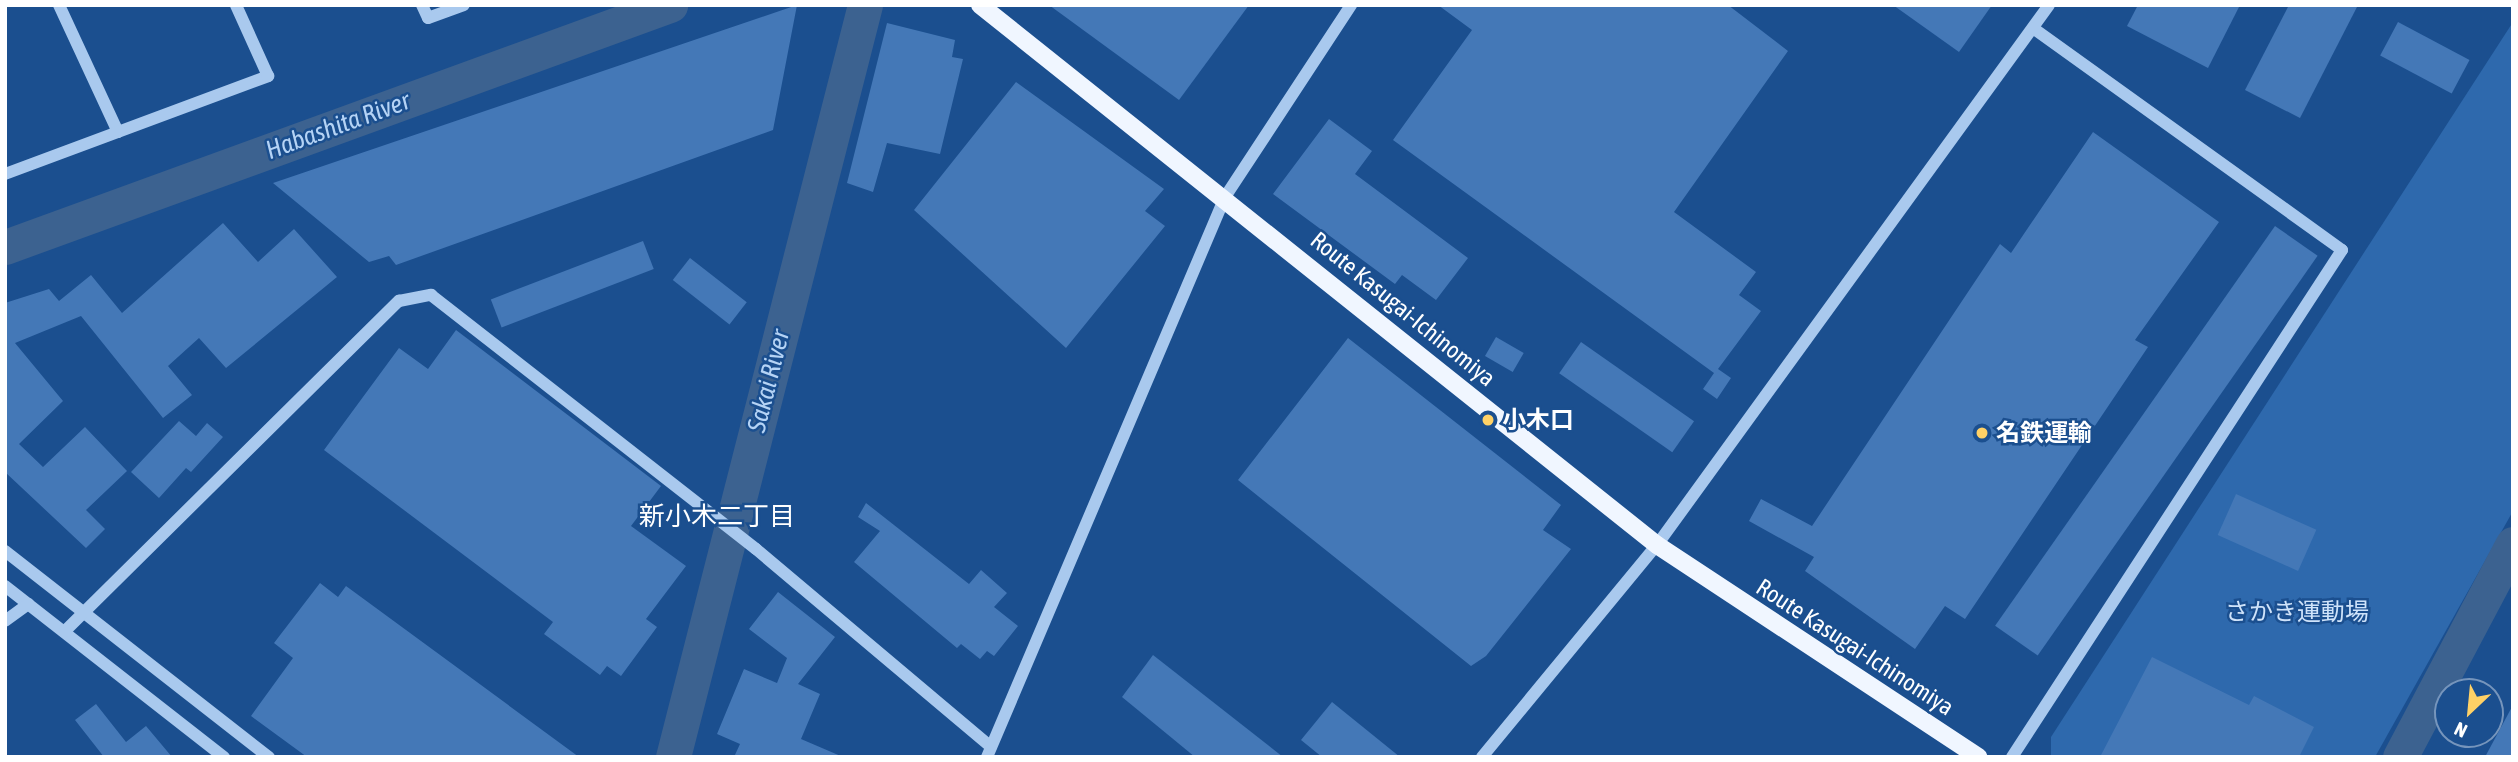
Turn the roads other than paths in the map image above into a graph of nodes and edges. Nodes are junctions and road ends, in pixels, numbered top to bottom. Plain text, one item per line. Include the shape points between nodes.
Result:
1 (59, 5) edge
2 (236, 5) edge
3 (422, 5) edge
4 (464, 5) edge
5 (980, 5) edge
6 (1351, 5) edge
7 (2049, 5) edge
8 (2033, 28) junction
9 (118, 132) junction
10 (5, 174) edge
11 (1225, 197) junction
12 (1657, 545) junction
13 (5, 551) edge
14 (5, 586) edge
15 (28, 604) junction
16 (84, 612) junction
17 (5, 621) edge
18 (65, 632) junction
19 (989, 752) edge
20 (224, 757) edge
21 (269, 757) edge
22 (1482, 757) edge
23 (1978, 757) edge
24 (2012, 757) edge

1 - 9 street
2 - 9 street via 268,76
3 - 4 street via 428,18
5 - 11 main road, Route Kasugai-Ichinomiya
6 - 11 street
7 - 8 street
8 - 12 street
8 - 24 street via 2342,250
9 - 10 street
11 - 12 main road, Route Kasugai-Ichinomiya
11 - 19 street
12 - 22 street
12 - 23 main road, Route Kasugai-Ichinomiya
13 - 16 street
14 - 15 street
15 - 17 street
15 - 18 street
16 - 18 street
16 - 19 street via 400,301 431,295 756,549
16 - 21 street
18 - 20 street

